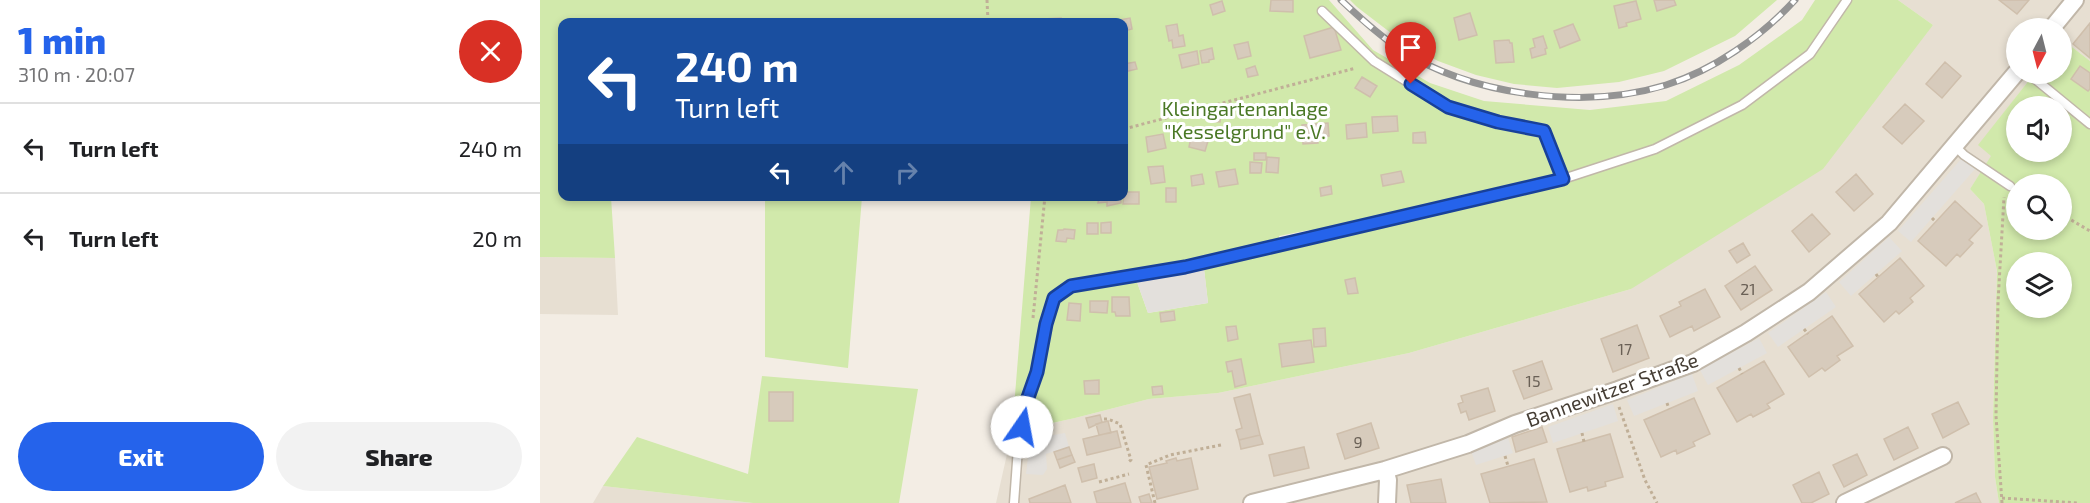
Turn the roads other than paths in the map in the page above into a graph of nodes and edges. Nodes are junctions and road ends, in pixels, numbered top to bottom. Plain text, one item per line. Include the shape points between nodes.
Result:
1 (1847, 0) edge
2 (2075, 0) edge
3 (1322, 11) dead end
4 (2060, 18) edge
5 (2007, 84) edge
6 (2041, 84) edge
7 (2090, 123) edge
8 (1954, 145) junction
9 (1563, 179) junction
10 (2006, 184) edge
11 (1943, 456) dead end
12 (1385, 470) junction
13 (1878, 487) junction
14 (1014, 503) edge
15 (1251, 503) edge
16 (1387, 503) edge
17 (1845, 503) edge
18 (1886, 503) edge

1 - 9 lane via 1810,54 1742,105 1656,149
2 - 4 street
3 - 9 lane via 1374,61 1448,107 1544,131
5 - 8 street, Bannewitzer Straße
6 - 7 lane
8 - 10 lane
8 - 12 street, Bannewitzer Straße via 1889,223 1809,292 1746,333 1693,363
9 - 14 lane via 1185,267 1071,286 1054,298 1046,324 1037,372 1025,406
11 - 13 street
12 - 15 street, Bannewitzer Straße
12 - 16 street
13 - 17 street
13 - 18 street

